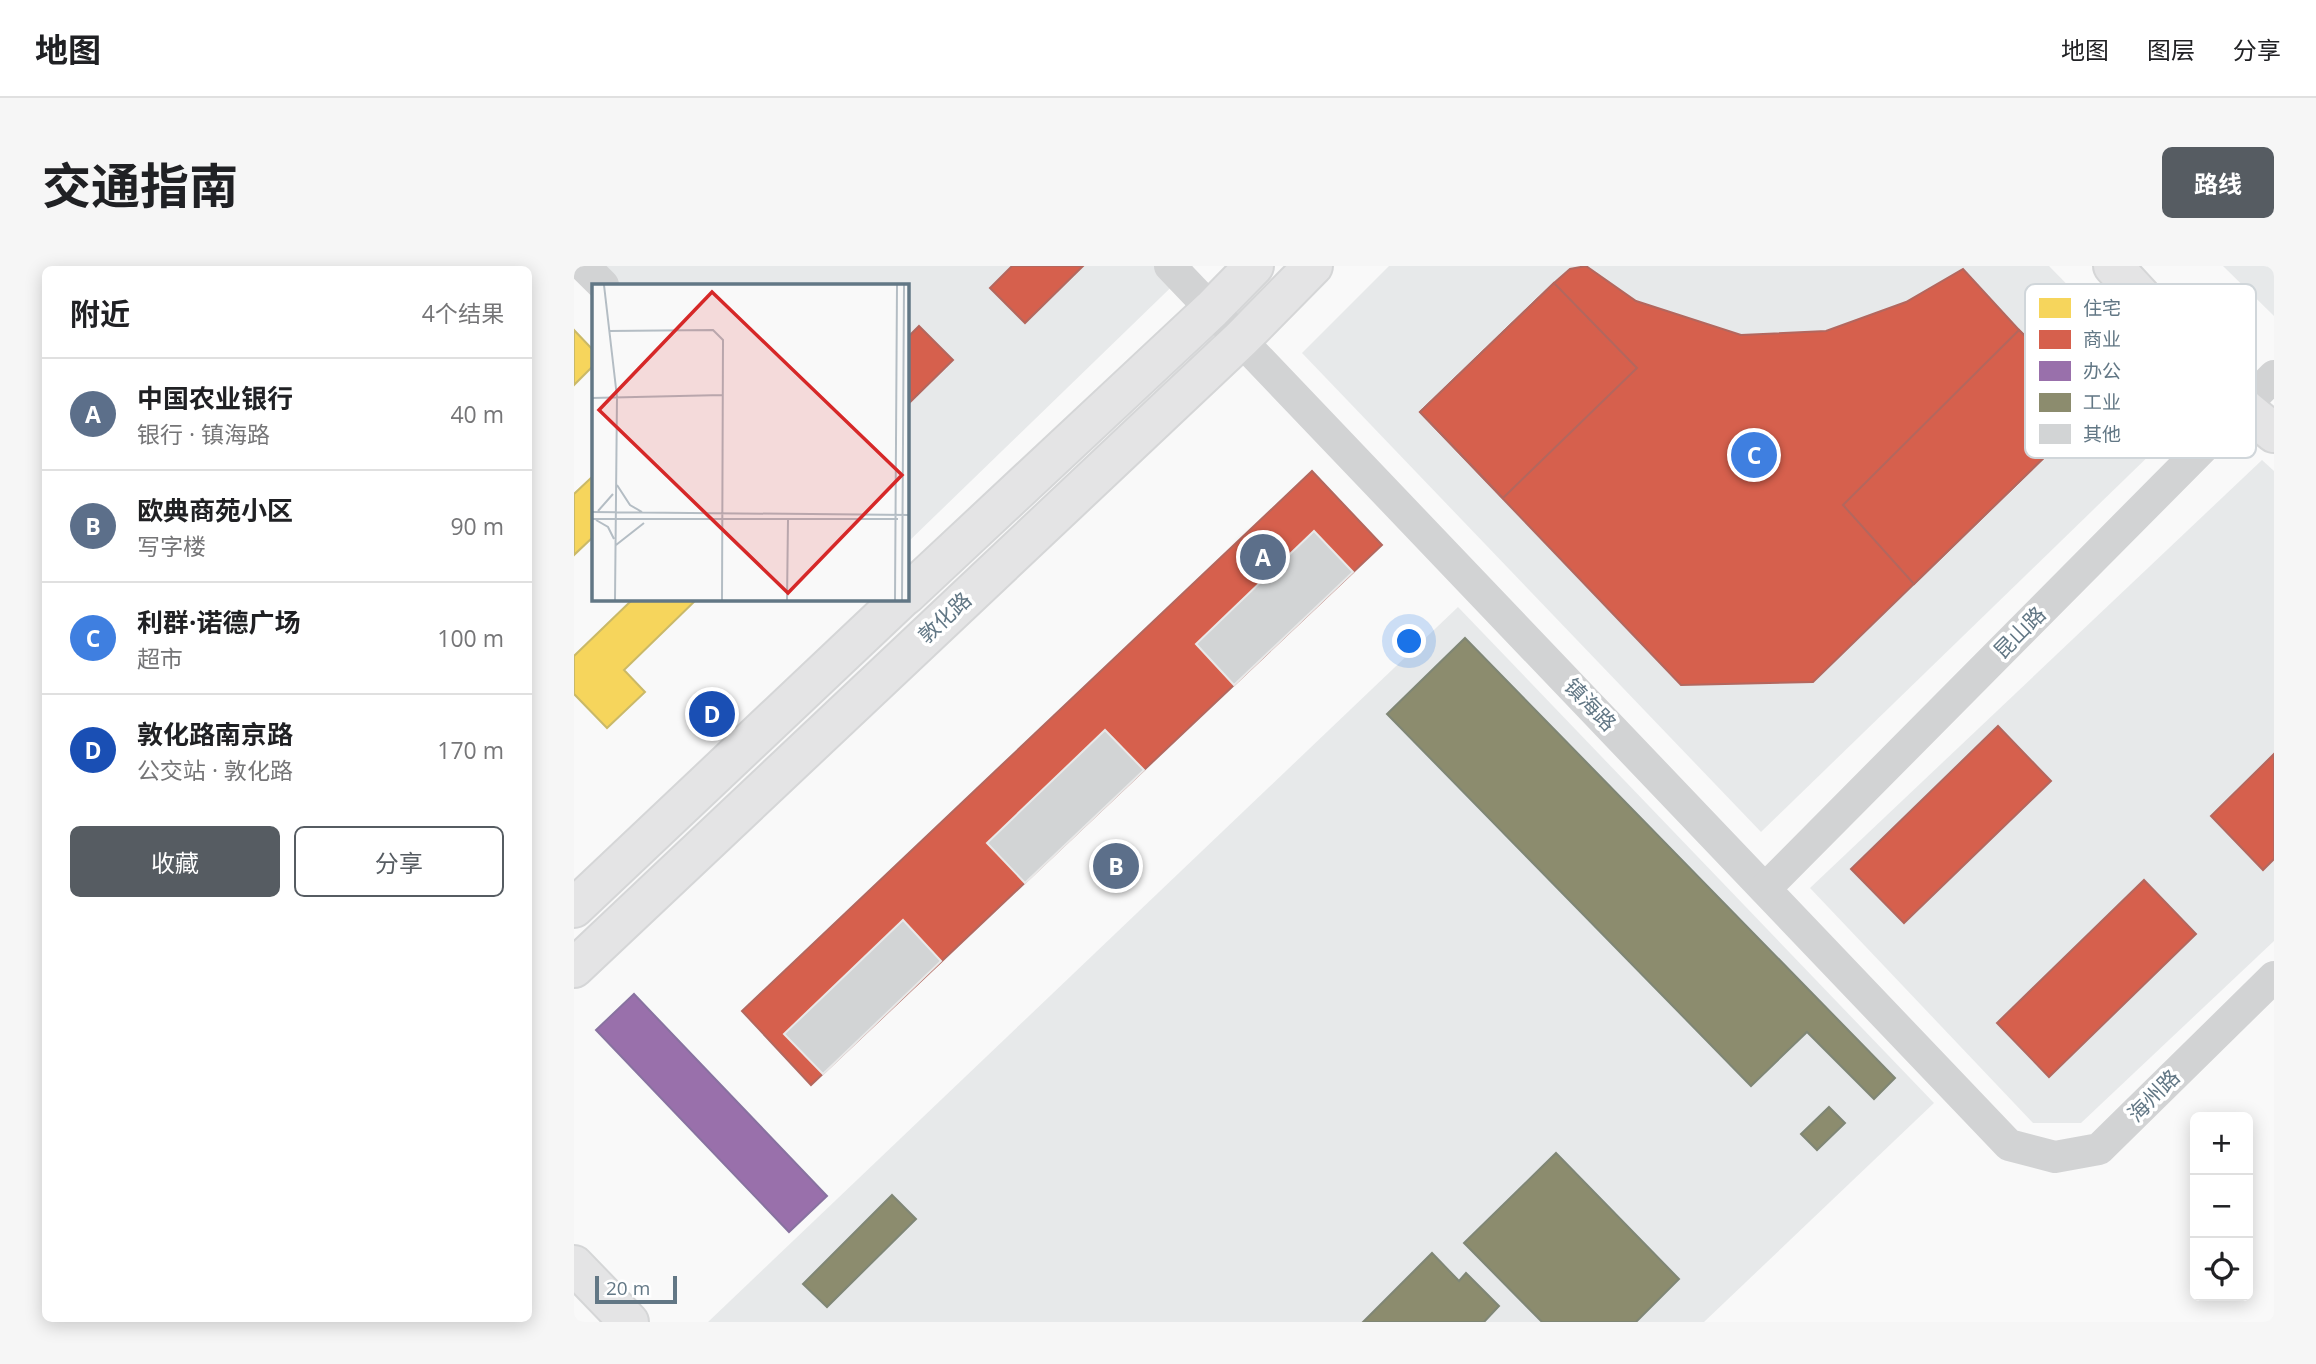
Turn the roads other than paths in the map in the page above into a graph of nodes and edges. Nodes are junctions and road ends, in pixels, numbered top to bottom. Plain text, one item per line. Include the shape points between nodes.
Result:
1 (584, 266) edge
2 (1170, 266) edge
3 (1254, 266) edge
4 (1313, 266) edge
5 (2113, 266) edge
6 (602, 284) edge
7 (2130, 284) edge
8 (1212, 309) junction
9 (1241, 339) junction
10 (2274, 376) edge
11 (2256, 395) edge
12 (2256, 418) edge
13 (2274, 433) edge
14 (2194, 458) edge
15 (908, 592) edge
16 (900, 600) edge
17 (1765, 889) junction
18 (574, 908) edge
19 (574, 968) edge
20 (2274, 977) edge
21 (2009, 1145) joint
22 (574, 1265) edge
23 (629, 1322) edge

1 - 6 street
2 - 8 street, 镇海路
3 - 8 main road, 敦化路
4 - 9 main road, 敦化路
5 - 7 main road
8 - 9 street, 镇海路
8 - 15 main road, 敦化路
9 - 17 street, 镇海路
9 - 19 main road, 敦化路
10 - 11 street, 昆山路
12 - 13 main road
14 - 17 street, 昆山路
16 - 18 main road, 敦化路
17 - 21 street, 镇海路
20 - 21 street, 海州路 via 2099,1149 2055,1157
22 - 23 main road

